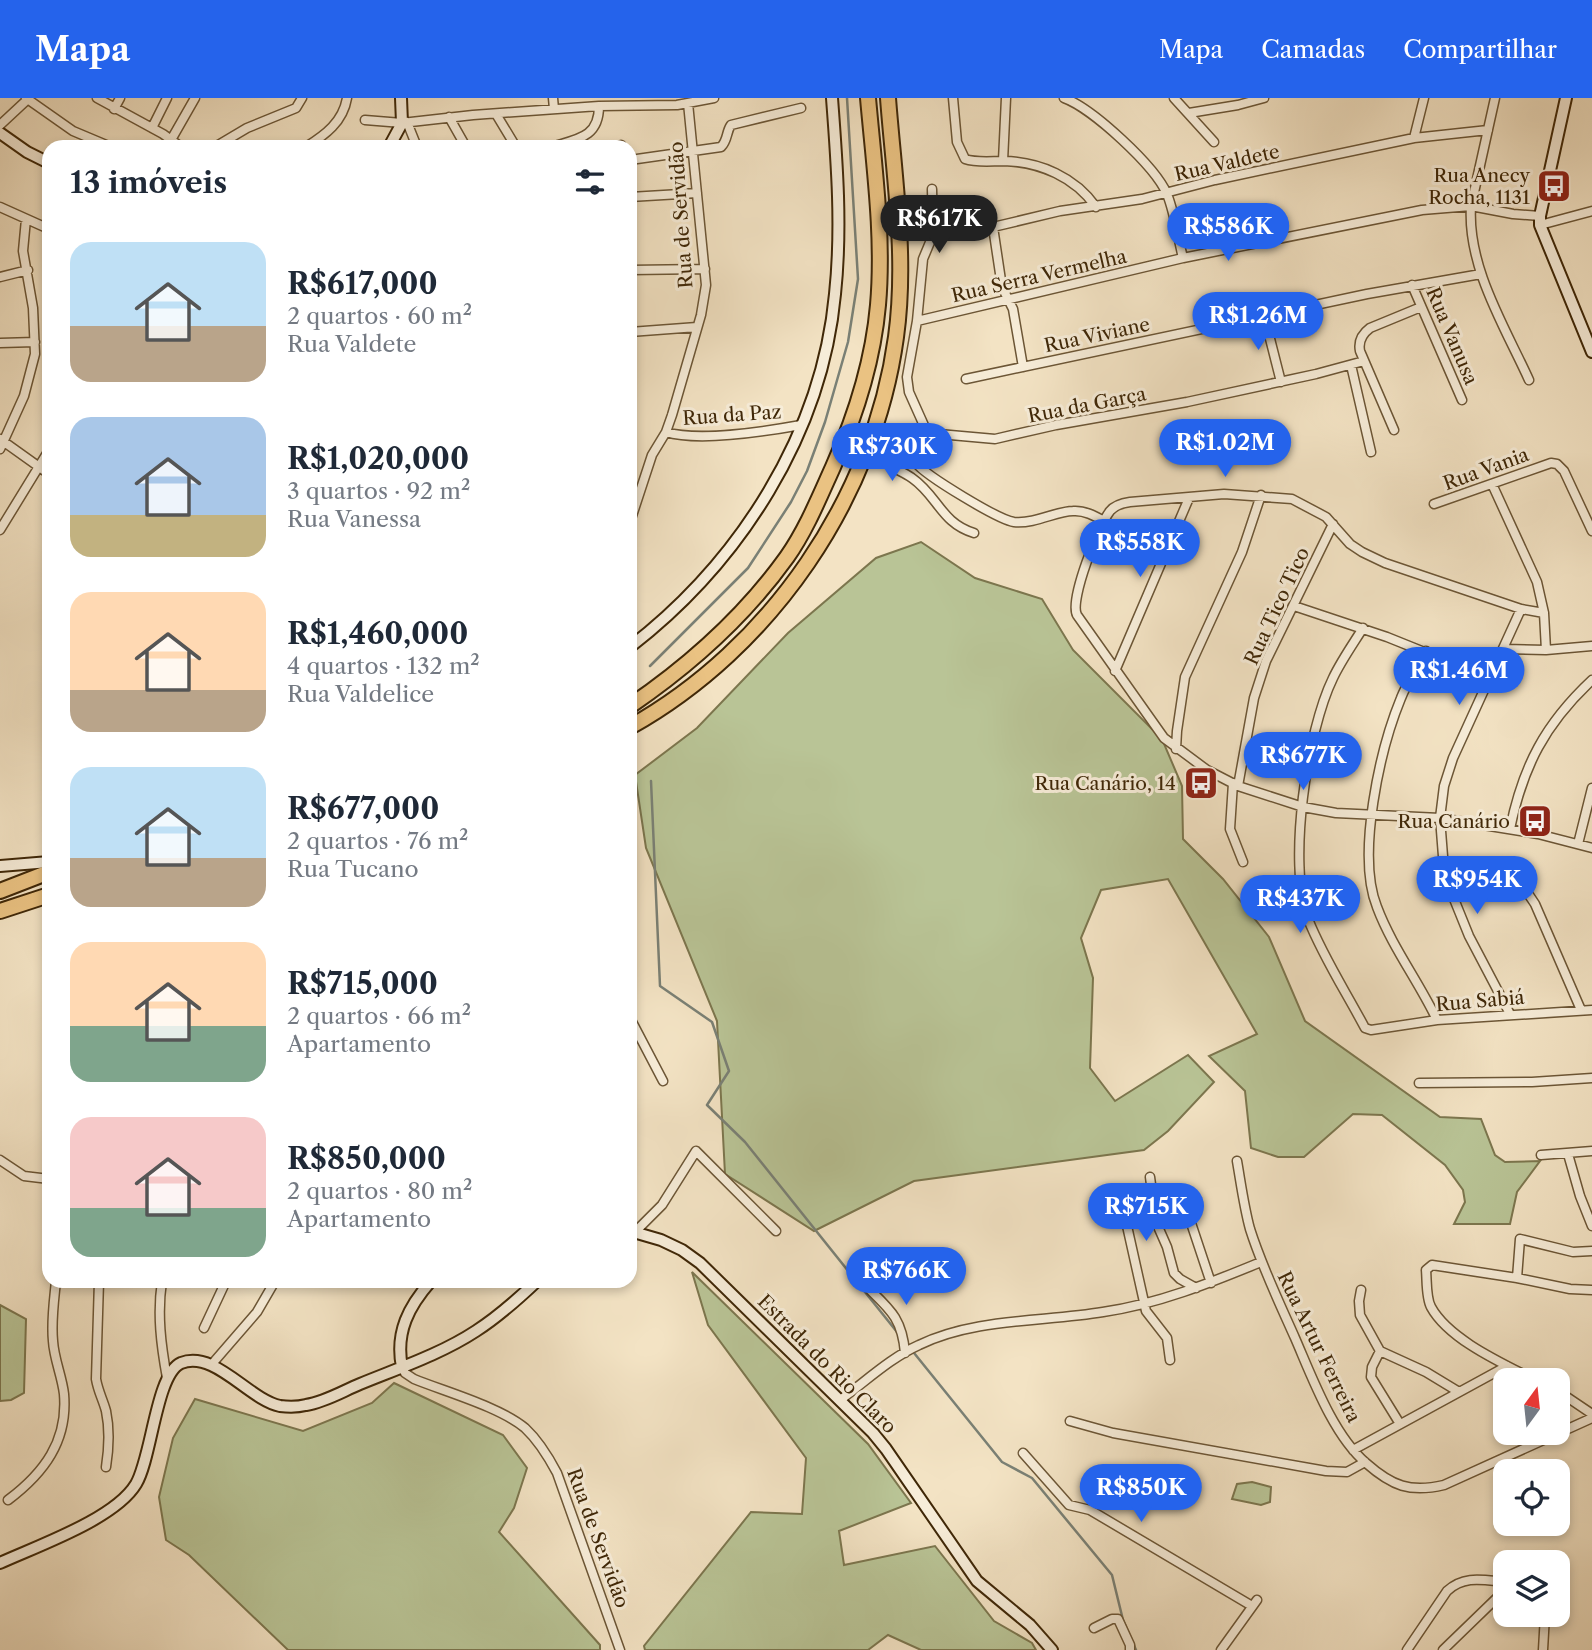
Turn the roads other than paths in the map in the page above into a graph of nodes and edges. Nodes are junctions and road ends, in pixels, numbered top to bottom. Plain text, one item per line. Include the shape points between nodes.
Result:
1 (27, 98) edge
2 (97, 98) edge
3 (120, 98) edge
4 (167, 98) edge
5 (195, 98) edge
6 (302, 98) edge
7 (347, 98) edge
8 (401, 98) edge
9 (553, 98) edge
10 (714, 98) edge
11 (832, 98) edge
12 (868, 98) edge
13 (888, 98) edge
14 (953, 98) edge
15 (1006, 98) edge
16 (1064, 98) edge
17 (1174, 98) edge
18 (1264, 98) edge
19 (1424, 98) edge
20 (1495, 98) edge
21 (1566, 98) edge
22 (688, 103) junction
23 (599, 106) junction
24 (801, 108) dead end
25 (114, 109) junction
26 (554, 109) junction
27 (1189, 113) junction
28 (496, 114) junction
29 (449, 117) junction
30 (365, 120) dead end
31 (404, 123) junction
32 (0, 124) edge
33 (152, 128) junction
34 (1488, 130) junction
35 (0, 133) edge
36 (1414, 138) junction
37 (94, 140) edge
38 (171, 140) joint
39 (227, 140) edge
40 (317, 140) edge
41 (393, 140) edge
42 (413, 140) edge
43 (462, 140) edge
44 (512, 140) edge
45 (576, 140) edge
46 (1214, 142) dead end
47 (694, 150) junction
48 (637, 159) edge
49 (42, 160) edge
50 (1003, 161) junction
51 (932, 188) dead end
52 (697, 193) junction
53 (1167, 193) junction
54 (637, 197) edge
55 (1471, 206) junction
56 (0, 207) edge
57 (1096, 207) junction
58 (1592, 211) edge
59 (26, 219) junction
60 (1540, 221) junction
61 (42, 226) edge
62 (993, 226) junction
63 (933, 227) junction
64 (1182, 258) junction
65 (705, 269) junction
66 (28, 270) junction
67 (637, 270) edge
68 (1481, 274) junction
69 (0, 277) edge
70 (1412, 285) junction
71 (1008, 298) junction
72 (1421, 307) junction
73 (1264, 315) junction
74 (917, 321) junction
75 (697, 327) junction
76 (637, 331) edge
77 (35, 342) junction
78 (0, 343) edge
79 (1592, 352) edge
80 (1364, 361) junction
81 (1351, 365) junction
82 (1023, 367) junction
83 (966, 379) dead end
84 (1529, 380) dead end
85 (888, 381) junction
86 (1281, 382) junction
87 (906, 385) junction
88 (1462, 400) dead end
89 (802, 425) junction
90 (922, 427) junction
91 (1394, 429) dead end
92 (666, 432) junction
93 (1, 444) edge
94 (909, 449) junction
95 (1371, 452) dead end
96 (42, 461) edge
97 (38, 468) junction
98 (42, 470) edge
99 (1492, 484) junction
100 (1261, 495) junction
101 (1189, 498) junction
102 (637, 501) edge
103 (1434, 504) dead end
104 (1104, 521) junction
105 (1333, 524) junction
106 (0, 530) edge
107 (1592, 531) edge
108 (974, 533) dead end
109 (1294, 606) junction
110 (1521, 608) junction
111 (1544, 613) junction
112 (1363, 628) junction
113 (637, 641) edge
114 (1592, 646) edge
115 (1504, 649) junction
116 (1546, 650) junction
117 (1426, 651) junction
118 (1115, 671) junction
119 (1489, 678) junction
120 (1592, 680) edge
121 (637, 701) edge
122 (637, 723) edge
123 (1176, 749) junction
124 (1236, 784) junction
125 (1592, 788) edge
126 (1303, 807) junction
127 (1373, 816) junction
128 (1440, 818) junction
129 (1510, 829) junction
130 (1578, 844) junction
131 (1592, 848) edge
132 (1242, 862) dead end
133 (42, 863) edge
134 (0, 866) edge
135 (42, 875) edge
136 (1450, 889) junction
137 (0, 891) edge
138 (42, 897) edge
139 (0, 911) edge
140 (1581, 1010) junction
141 (1592, 1010) edge
142 (1510, 1014) junction
143 (1437, 1020) junction
144 (637, 1031) edge
145 (1592, 1078) edge
146 (663, 1081) dead end
147 (1419, 1083) dead end
148 (1592, 1151) edge
149 (1568, 1154) junction
150 (1541, 1155) dead end
151 (0, 1160) edge
152 (1237, 1161) dead end
153 (1150, 1177) dead end
154 (42, 1179) edge
155 (1119, 1190) dead end
156 (1187, 1203) dead end
157 (1592, 1226) edge
158 (637, 1227) edge
159 (776, 1231) dead end
160 (637, 1232) edge
161 (1592, 1251) edge
162 (1261, 1262) junction
163 (1517, 1278) junction
164 (863, 1283) dead end
165 (1211, 1283) junction
166 (56, 1288) edge
167 (99, 1288) edge
168 (161, 1288) edge
169 (223, 1288) edge
170 (271, 1288) edge
171 (426, 1288) edge
172 (529, 1288) edge
173 (1196, 1288) junction
174 (1361, 1290) dead end
175 (1592, 1290) edge
176 (1145, 1303) junction
177 (204, 1328) dead end
178 (1380, 1351) junction
179 (905, 1353) junction
180 (1170, 1360) dead end
181 (212, 1364) junction
182 (1507, 1366) junction
183 (402, 1367) junction
184 (1511, 1368) edge
185 (167, 1378) junction
186 (1459, 1392) junction
187 (839, 1400) junction
188 (1570, 1400) edge
189 (1592, 1416) edge
190 (1070, 1421) dead end
191 (1400, 1424) junction
192 (1353, 1450) junction
193 (1023, 1453) dead end
194 (1364, 1462) junction
195 (106, 1467) dead end
196 (8, 1500) dead end
197 (0, 1563) edge
198 (1493, 1581) edge
199 (1493, 1602) edge
200 (1544, 1627) edge
201 (1094, 1628) dead end
202 (620, 1650) edge
203 (1052, 1650) edge
204 (1130, 1650) edge
205 (1221, 1650) edge
206 (1407, 1650) edge
207 (1443, 1650) edge
208 (1543, 1650) edge

1 - 32 street
1 - 37 street via 73,131
2 - 25 street
3 - 25 street
4 - 33 street
5 - 38 street
6 - 39 street via 296,108
7 - 40 street via 338,121
8 - 31 main road
9 - 26 street
10 - 22 street
11 - 89 main road via 839,245 835,297 823,364
12 - 121 highway via 879,245 878,304 865,382 850,429 788,556 705,649
13 - 85 highway via 900,267 897,335
14 - 50 street via 957,142 965,159
15 - 50 street
16 - 53 street via 1116,135
17 - 27 street
18 - 27 street
19 - 36 street
20 - 34 street
21 - 60 main road
22 - 23 street
22 - 47 street, Rua de Servidão
23 - 26 street
23 - 45 street via 591,132
24 - 47 street via 731,125 721,147
25 - 33 street
26 - 28 street
27 - 46 street
28 - 29 street
28 - 44 street
29 - 31 street
29 - 43 street
30 - 31 street
31 - 41 main road
31 - 42 street
33 - 38 street
34 - 36 street, Rua Valdete
34 - 55 street
35 - 49 main road
36 - 53 street, Rua Valdete
47 - 48 street
47 - 52 street, Rua de Servidão
50 - 57 street via 1037,166 1061,176 1086,193
51 - 63 street
52 - 54 street
52 - 65 street, Rua de Servidão
53 - 57 street, Rua Valdete
53 - 64 street
55 - 60 street, Rua Serra Vermelha
55 - 64 street, Rua Serra Vermelha via 1423,210
55 - 68 street
56 - 59 street
57 - 62 street, Rua Valdete
58 - 60 street
59 - 61 street
59 - 66 street via 22,242
60 - 79 main road
62 - 63 street, Rua Valdete
62 - 71 street via 1002,287
63 - 74 street via 923,259
64 - 71 street, Rua Serra Vermelha
65 - 67 street
65 - 75 street, Rua de Servidão
66 - 69 street
66 - 77 street
68 - 70 street, Rua Viviane
68 - 84 street
70 - 72 street, Rua Vanusa
70 - 73 street, Rua Viviane
71 - 74 street, Rua Serra Vermelha
71 - 82 street
72 - 80 street via 1365,332 1359,347
72 - 88 street, Rua Vanusa
73 - 82 street, Rua Viviane
73 - 86 street
74 - 87 street
75 - 76 street
75 - 92 street, Rua de Servidão
77 - 78 street
77 - 93 street via 30,378
80 - 81 street, Rua da Garça
80 - 91 street
81 - 86 street, Rua da Garça
81 - 95 street
82 - 83 street, Rua Viviane
85 - 87 street
85 - 122 highway via 857,473 813,555 784,597 720,663
86 - 90 street, Rua da Garça via 995,439 939,434
87 - 90 street
89 - 92 street, Rua da Paz via 685,436
89 - 113 main road via 780,474 741,534 690,595
90 - 94 street
92 - 102 street, Rua de Servidão via 652,455
93 - 97 street
94 - 104 street via 924,471 1007,521 1046,519 1073,511
94 - 108 street via 889,446 880,449 879,456 921,485 959,529
96 - 97 street
97 - 98 street
97 - 106 street
99 - 103 street, Rua Vania
99 - 107 street, Rua Vania via 1533,467 1557,464
99 - 111 street via 1537,582
100 - 101 street
100 - 105 street via 1292,499
100 - 123 street via 1242,552 1185,677
101 - 104 street via 1123,503
101 - 118 street
104 - 118 street via 1076,590 1074,610
105 - 109 street, Rua Tico Tico
105 - 110 street via 1350,544 1385,563
109 - 112 street
109 - 124 street, Rua Tico Tico via 1259,681
110 - 111 street
110 - 115 street
111 - 116 street
112 - 117 street
112 - 126 street via 1332,679 1309,759
114 - 116 street
115 - 116 street
115 - 119 street
117 - 119 street
117 - 127 street via 1393,721
118 - 123 street
119 - 128 street via 1453,758
120 - 129 street via 1570,700 1542,738 1519,788
123 - 124 street
124 - 126 street
124 - 132 street, Rua Tico Tico via 1230,829
125 - 130 street
126 - 127 street
126 - 143 street, Rua Sabiá via 1299,867 1308,917 1365,1028
127 - 128 street
127 - 143 street via 1368,857 1376,906
128 - 129 street
128 - 136 street
129 - 130 street
130 - 131 street
133 - 134 main road
135 - 137 highway
136 - 140 street via 1500,882 1522,886 1535,904
136 - 142 street
138 - 139 highway
140 - 141 street, Rua Sabiá
140 - 142 street, Rua Sabiá
142 - 143 street, Rua Sabiá
144 - 146 street
145 - 147 street
148 - 149 street
149 - 150 street
149 - 157 street
151 - 154 street via 24,1176
152 - 162 street, Rua Artur Ferreira
153 - 173 street via 1156,1222 1174,1273
155 - 176 street
156 - 165 street
158 - 159 street via 662,1205 696,1151
160 - 187 main road, Estrada do Rio Claro via 672,1245 700,1263
161 - 163 street via 1573,1252 1520,1239
162 - 165 street
162 - 192 street, Rua Artur Ferreira via 1315,1384
163 - 175 street
163 - 182 street via 1432,1265 1426,1270 1429,1305 1440,1319
164 - 179 street via 897,1318
165 - 173 street
166 - 196 street via 52,1340 64,1392 63,1420 41,1471
167 - 195 street via 96,1379 108,1424
168 - 185 street via 160,1340
169 - 177 street
170 - 181 street via 257,1312
171 - 183 main road via 402,1328
172 - 183 main road via 475,1332
173 - 176 street
174 - 178 street via 1360,1315
176 - 179 street via 949,1334
176 - 180 street via 1167,1338
178 - 186 street
178 - 191 street via 1371,1377
179 - 187 street
181 - 183 main road via 264,1400 295,1407
181 - 185 main road via 181,1364
182 - 184 street
182 - 186 street
183 - 202 street, Rua de Servidão via 414,1378 508,1416 545,1450
185 - 197 main road via 146,1460 128,1496 104,1514
186 - 191 street
187 - 203 main road, Estrada do Rio Claro via 886,1449 976,1581 1030,1625
188 - 189 street
189 - 194 street, Rua Artur Ferreira via 1444,1485 1406,1488
190 - 194 street via 1113,1433 1326,1471 1347,1472
191 - 192 street
192 - 194 street, Rua Artur Ferreira
193 - 205 street via 1069,1505 1090,1510 1254,1603
198 - 206 street via 1465,1579 1455,1584
199 - 207 street
200 - 208 street
201 - 204 street via 1118,1619

